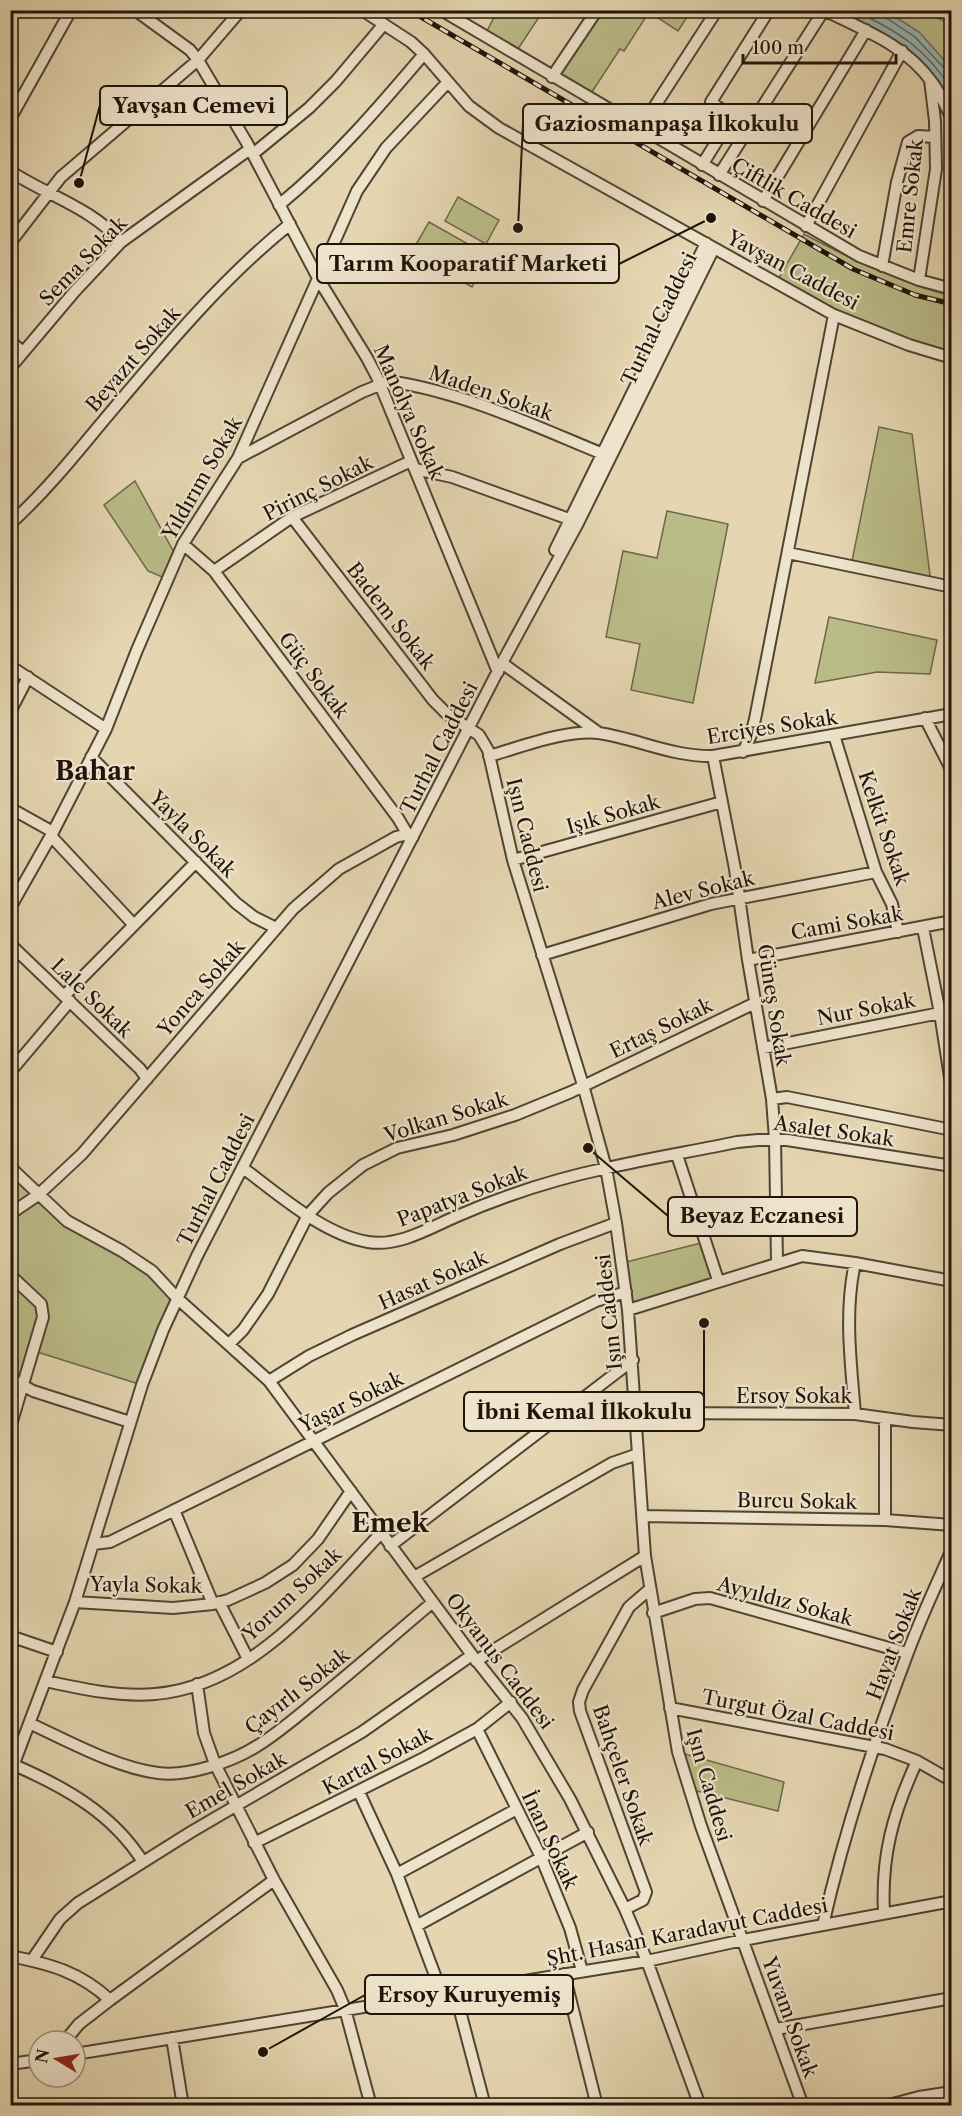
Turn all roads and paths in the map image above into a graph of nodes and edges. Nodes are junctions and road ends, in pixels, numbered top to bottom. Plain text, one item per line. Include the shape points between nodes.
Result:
1 (71, 10) edge
2 (135, 10) edge
3 (242, 10) edge
4 (362, 10) edge
5 (385, 10) edge
6 (441, 10) edge
7 (597, 10) edge
8 (717, 10) edge
9 (769, 10) edge
10 (824, 10) edge
11 (382, 22) junction
12 (866, 30) junction
13 (902, 51) junction
14 (424, 54) junction
15 (198, 60) junction
16 (552, 77) junction
17 (930, 80) junction
18 (447, 83) junction
19 (951, 118) edge
20 (10, 119) edge
21 (640, 129) junction
22 (935, 136) junction
23 (251, 151) junction
24 (702, 165) junction
25 (10, 171) edge
26 (719, 175) junction
27 (50, 192) junction
28 (763, 201) junction
29 (279, 205) junction
30 (290, 224) junction
31 (806, 226) junction
32 (13, 236) edge
33 (121, 242) junction
34 (710, 246) junction
35 (882, 266) junction
36 (319, 280) junction
37 (919, 280) junction
38 (951, 289) edge
39 (834, 315) junction
40 (10, 341) edge
41 (24, 352) junction
42 (951, 358) edge
43 (10, 368) edge
44 (380, 385) junction
45 (603, 454) junction
46 (238, 458) junction
47 (413, 465) junction
48 (292, 517) junction
49 (569, 519) junction
50 (10, 524) edge
51 (183, 544) junction
52 (788, 553) junction
53 (214, 571) junction
54 (951, 587) edge
55 (519, 630) junction
56 (10, 666) edge
57 (500, 667) junction
58 (28, 677) junction
59 (10, 712) edge
60 (951, 714) edge
61 (925, 718) junction
62 (469, 728) junction
63 (106, 729) junction
64 (600, 734) junction
65 (834, 735) junction
66 (743, 752) junction
67 (489, 756) junction
68 (713, 756) junction
69 (91, 757) junction
70 (951, 771) edge
71 (722, 802) junction
72 (10, 808) edge
73 (52, 834) junction
74 (411, 836) junction
75 (513, 860) junction
76 (196, 862) junction
77 (876, 872) junction
78 (740, 897) junction
79 (10, 908) edge
80 (951, 921) edge
81 (134, 925) junction
82 (276, 928) junction
83 (923, 928) junction
84 (898, 932) junction
85 (10, 944) edge
86 (542, 955) junction
87 (748, 960) junction
88 (67, 998) junction
89 (755, 1003) junction
90 (940, 1013) junction
91 (763, 1048) junction
92 (10, 1072) edge
93 (147, 1079) junction
94 (583, 1085) junction
95 (951, 1090) edge
96 (772, 1099) junction
97 (951, 1130) edge
98 (775, 1139) junction
99 (676, 1155) junction
100 (951, 1166) edge
101 (10, 1167) edge
102 (243, 1168) junction
103 (606, 1168) junction
104 (38, 1195) junction
105 (776, 1209) junction
106 (10, 1214) edge
107 (308, 1215) junction
108 (616, 1223) junction
109 (700, 1226) junction
110 (777, 1262) junction
111 (855, 1263) junction
112 (10, 1275) edge
113 (718, 1280) junction
114 (951, 1281) edge
115 (626, 1292) junction
116 (177, 1298) junction
117 (628, 1310) junction
118 (229, 1344) junction
119 (633, 1360) junction
120 (10, 1378) edge
121 (270, 1381) junction
122 (24, 1386) junction
123 (636, 1413) junction
124 (855, 1413) junction
125 (885, 1418) junction
126 (129, 1422) junction
127 (951, 1425) edge
128 (10, 1428) edge
129 (314, 1440) junction
130 (638, 1454) junction
131 (351, 1491) junction
132 (174, 1510) junction
133 (642, 1516) junction
134 (885, 1520) junction
135 (951, 1525) edge
136 (381, 1533) junction
137 (93, 1544) junction
138 (390, 1546) junction
139 (951, 1550) edge
140 (645, 1556) junction
141 (414, 1577) junction
142 (650, 1588) junction
143 (75, 1602) junction
144 (433, 1602) junction
145 (216, 1603) junction
146 (653, 1613) junction
147 (10, 1636) edge
148 (57, 1652) junction
149 (908, 1653) junction
150 (474, 1658) junction
151 (248, 1659) junction
152 (46, 1681) junction
153 (198, 1684) junction
154 (511, 1702) junction
155 (670, 1708) junction
156 (31, 1724) junction
157 (477, 1729) junction
158 (874, 1746) junction
159 (917, 1761) junction
160 (215, 1764) junction
161 (12, 1769) edge
162 (951, 1781) edge
163 (951, 1787) edge
164 (359, 1792) junction
165 (236, 1808) junction
166 (517, 1809) junction
167 (588, 1832) junction
168 (254, 1843) junction
169 (541, 1857) junction
170 (143, 1862) junction
171 (397, 1874) junction
172 (274, 1880) junction
173 (951, 1900) edge
174 (625, 1909) junction
175 (884, 1913) junction
176 (418, 1925) junction
177 (823, 1925) junction
178 (743, 1940) junction
179 (951, 1947) edge
180 (10, 1956) edge
181 (32, 1960) junction
182 (648, 1961) junction
183 (582, 1971) junction
184 (564, 1974) junction
185 (455, 1992) junction
186 (442, 1994) junction
187 (951, 1998) edge
188 (110, 2000) junction
189 (345, 2009) junction
190 (75, 2029) edge
191 (776, 2029) junction
192 (172, 2038) junction
193 (87, 2052) edge
194 (27, 2062) edge
195 (10, 2064) edge
196 (951, 2092) edge
197 (183, 2106) edge
198 (370, 2106) edge
199 (485, 2106) edge
200 (597, 2106) edge
201 (700, 2106) edge
202 (803, 2106) edge
203 (885, 2106) edge

1 - 20 street
2 - 15 street, Manolya Sokak
3 - 15 street
4 - 11 street, Yavşan Caddesi
5 - 11 street, Sema Sokak
6 - 16 street, Çiftlik Caddesi
7 - 16 street
8 - 21 street
9 - 24 street via 711,101 732,117
10 - 12 street
10 - 26 street
11 - 14 street, Yavşan Caddesi
11 - 23 street, Sema Sokak via 323,94 283,131
12 - 13 street
12 - 28 street
13 - 17 street
13 - 31 street
14 - 18 street, Yavşan Caddesi
14 - 29 street via 308,181
15 - 23 street, Manolya Sokak
15 - 27 street via 74,164
16 - 21 street, Çiftlik Caddesi
17 - 19 street
17 - 22 street, Emre Sokak
18 - 34 street, Yavşan Caddesi via 499,128
18 - 36 street, Yıldırım Sokak via 374,163 337,232
21 - 24 street, Çiftlik Caddesi
22 - 35 street via 918,135 908,142
22 - 37 street, Emre Sokak via 934,186
23 - 29 street, Manolya Sokak
23 - 33 street, Sema Sokak
24 - 26 street, Çiftlik Caddesi
25 - 27 street
26 - 28 street, Çiftlik Caddesi
27 - 32 street
27 - 33 street via 110,229
28 - 31 street, Çiftlik Caddesi
29 - 30 street, Manolya Sokak
30 - 36 street, Manolya Sokak
30 - 50 street, Beyazıt Sokak via 239,267 40,495
31 - 35 street, Çiftlik Caddesi
33 - 41 street, Sema Sokak
34 - 39 street, Yavşan Caddesi
34 - 45 street, Turhal Caddesi
34 - 55 street, Turhal Caddesi via 592,494
35 - 37 street, Çiftlik Caddesi
36 - 44 street, Manolya Sokak
36 - 46 street, Yıldırım Sokak
37 - 38 street, Çiftlik Caddesi
39 - 42 street, Yavşan Caddesi
39 - 52 street
40 - 41 street
41 - 43 street, Sema Sokak
44 - 45 street, Maden Sokak via 393,382 438,392
44 - 46 street, Maden Sokak
44 - 47 street, Manolya Sokak
45 - 49 street, Turhal Caddesi
46 - 51 street, Yıldırım Sokak
47 - 48 street, Pirinç Sokak
47 - 49 street
47 - 57 street, Manolya Sokak
48 - 53 street, Pirinç Sokak
48 - 62 street, Badem Sokak via 433,700
49 - 55 street, Turhal Caddesi
51 - 53 street, Güç Sokak
51 - 63 street, Yıldırım Sokak
52 - 54 street
52 - 66 street via 755,719
53 - 74 street, Güç Sokak
55 - 57 street, Turhal Caddesi
56 - 58 street
57 - 62 street, Turhal Caddesi
57 - 64 street, Erciyes Sokak
58 - 59 street
58 - 63 street
60 - 61 street, Erciyes Sokak
61 - 65 street, Erciyes Sokak
61 - 70 street
62 - 67 street, Işın Caddesi via 483,739
62 - 74 street, Turhal Caddesi
63 - 69 street, Yıldırım Sokak
64 - 67 street, Erciyes Sokak via 578,732
64 - 68 street, Erciyes Sokak via 680,754
65 - 66 street, Erciyes Sokak
65 - 77 street, Kelkit Sokak
66 - 68 street, Erciyes Sokak
67 - 75 street, Işın Caddesi
68 - 71 street, Güneş Sokak
69 - 73 street, Yıldırım Sokak
69 - 76 street, Yayla Sokak
71 - 75 street, Işık Sokak
71 - 78 street, Güneş Sokak
72 - 73 street
73 - 79 street, Yıldırım Sokak
73 - 81 street
74 - 82 street, Yonca Sokak via 396,837 339,869
74 - 102 street, Turhal Caddesi
75 - 86 street, Işın Caddesi
76 - 81 street
76 - 82 street, Yayla Sokak via 245,912
77 - 78 street, Alev Sokak
77 - 84 street, Kelkit Sokak via 892,904
78 - 86 street, Alev Sokak
78 - 87 street, Güneş Sokak
80 - 83 street, Cami Sokak
81 - 88 street
82 - 93 street, Yonca Sokak
83 - 84 street, Cami Sokak
83 - 90 street
84 - 87 street, Cami Sokak
85 - 88 street, Lale Sokak
86 - 94 street, Işın Caddesi
87 - 89 street, Güneş Sokak
88 - 92 street
88 - 93 street, Lale Sokak
89 - 91 street, Güneş Sokak
89 - 94 street, Ertaş Sokak
90 - 91 street, Nur Sokak
90 - 95 street
91 - 96 street, Güneş Sokak
93 - 104 street, Yonca Sokak via 82,1154
94 - 103 street, Işın Caddesi
94 - 107 street, Volkan Sokak via 515,1115 398,1148 345,1178
96 - 97 street via 787,1097
96 - 98 street, Güneş Sokak
98 - 99 street, Asalet Sokak via 737,1142
98 - 100 street, Asalet Sokak
98 - 105 street, Güneş Sokak
99 - 103 street, Asalet Sokak
99 - 109 street
101 - 104 street, Okyanus Caddesi
102 - 107 street, Papatya Sokak
102 - 116 street, Turhal Caddesi
103 - 107 street, Papatya Sokak via 473,1209 394,1241 360,1240
103 - 108 street, Işın Caddesi
104 - 106 street, Yonca Sokak
104 - 116 street, Okyanus Caddesi via 76,1228 144,1265
105 - 109 street
105 - 110 street, Güneş Sokak
107 - 118 street, Volkan Sokak via 268,1294
108 - 115 street, Işın Caddesi
108 - 121 street, Hasat Sokak via 352,1335
109 - 113 street
110 - 111 street via 802,1256
110 - 113 street
111 - 114 street
111 - 124 street via 850,1335
112 - 122 street via 41,1304 43,1311
113 - 117 street
115 - 117 street, Işın Caddesi
115 - 129 street, Yaşar Sokak via 596,1301
116 - 118 street, Okyanus Caddesi
116 - 126 street, Turhal Caddesi
117 - 119 street, Işın Caddesi
118 - 121 street, Okyanus Caddesi
119 - 123 street, Işın Caddesi
119 - 138 street
120 - 122 street
121 - 129 street, Okyanus Caddesi
122 - 126 street
122 - 128 street
123 - 124 street, Ersoy Sokak
123 - 130 street, Işın Caddesi
124 - 125 street, Ersoy Sokak
125 - 127 street, Ersoy Sokak
125 - 134 street
126 - 137 street, Turhal Caddesi
129 - 131 street, Okyanus Caddesi
129 - 132 street, Yaşar Sokak
130 - 133 street, Işın Caddesi
130 - 141 street via 612,1463
131 - 136 street, Okyanus Caddesi
131 - 145 street, Yayla Sokak via 318,1539 293,1565 265,1583
132 - 137 street, Yaşar Sokak via 110,1542
132 - 145 street
133 - 134 street, Burcu Sokak
133 - 140 street, Işın Caddesi
134 - 135 street, Burcu Sokak
136 - 138 street, Okyanus Caddesi
136 - 151 street, Yorum Sokak via 306,1611
137 - 143 street, Turhal Caddesi
138 - 141 street, Okyanus Caddesi
139 - 149 street, Hayat Sokak
140 - 142 street, Işın Caddesi
140 - 150 street, Emel Sokak
141 - 144 street, Okyanus Caddesi
142 - 146 street, Işın Caddesi
142 - 174 street, Bahçeler Sokak via 629,1607 579,1702 646,1892 643,1900
143 - 145 street, Yayla Sokak via 173,1608
143 - 148 street, Turhal Caddesi
144 - 150 street, Okyanus Caddesi
144 - 160 street, Çayırlı Sokak via 286,1726 256,1747
145 - 151 street
146 - 149 street, Ayyıldız Sokak via 710,1598
146 - 155 street, Işın Caddesi
147 - 148 street
148 - 152 street, Turhal Caddesi
149 - 158 street, Hayat Sokak
150 - 154 street, Okyanus Caddesi
150 - 165 street, Emel Sokak
151 - 153 street, Yorum Sokak
152 - 153 street, Yorum Sokak via 138,1695
152 - 156 street, Turhal Caddesi
153 - 160 street via 204,1733
154 - 157 street, Kartal Sokak
154 - 167 street, Okyanus Caddesi
155 - 158 street, Turgut Özal Caddesi
155 - 178 street, Işın Caddesi via 692,1800
156 - 160 street, Çayırlı Sokak via 148,1772 189,1772
156 - 161 street, Turhal Caddesi
157 - 164 street, Kartal Sokak
157 - 166 street, İnan Sokak
158 - 159 street, Turgut Özal Caddesi
158 - 177 street, Hayat Sokak
159 - 162 street, Turgut Özal Caddesi
159 - 163 street, Turgut Özal Caddesi
159 - 175 street via 891,1826 884,1870
160 - 165 street
161 - 170 street via 45,1778 87,1804 126,1838
164 - 168 street, Kartal Sokak
164 - 171 street
165 - 168 street
165 - 170 street, Emel Sokak
166 - 169 street, İnan Sokak
166 - 171 street
167 - 169 street
167 - 174 street, Okyanus Caddesi
168 - 172 street
169 - 176 street
169 - 183 street, İnan Sokak via 570,1928
170 - 181 street, Emel Sokak via 71,1908
171 - 176 street
172 - 188 street
172 - 189 street
173 - 175 street, Şht. Hasan Karadavut Caddesi
173 - 179 street
174 - 182 street, Okyanus Caddesi
175 - 177 street, Şht. Hasan Karadavut Caddesi
176 - 186 street
177 - 178 street, Şht. Hasan Karadavut Caddesi
178 - 182 street, Şht. Hasan Karadavut Caddesi
178 - 191 street, Yuvam Sokak
180 - 181 street
181 - 188 street via 83,1978
182 - 183 street, Şht. Hasan Karadavut Caddesi
182 - 201 street, Okyanus Caddesi
183 - 184 street, Şht. Hasan Karadavut Caddesi
184 - 185 street, Şht. Hasan Karadavut Caddesi
184 - 200 street
185 - 186 street, Şht. Hasan Karadavut Caddesi
185 - 199 street
186 - 189 street, Şht. Hasan Karadavut Caddesi
187 - 191 street
188 - 190 street
189 - 192 street, Şht. Hasan Karadavut Caddesi
189 - 198 street
191 - 202 street, Yuvam Sokak
192 - 193 street, Şht. Hasan Karadavut Caddesi
192 - 197 street
194 - 195 street
196 - 203 street

